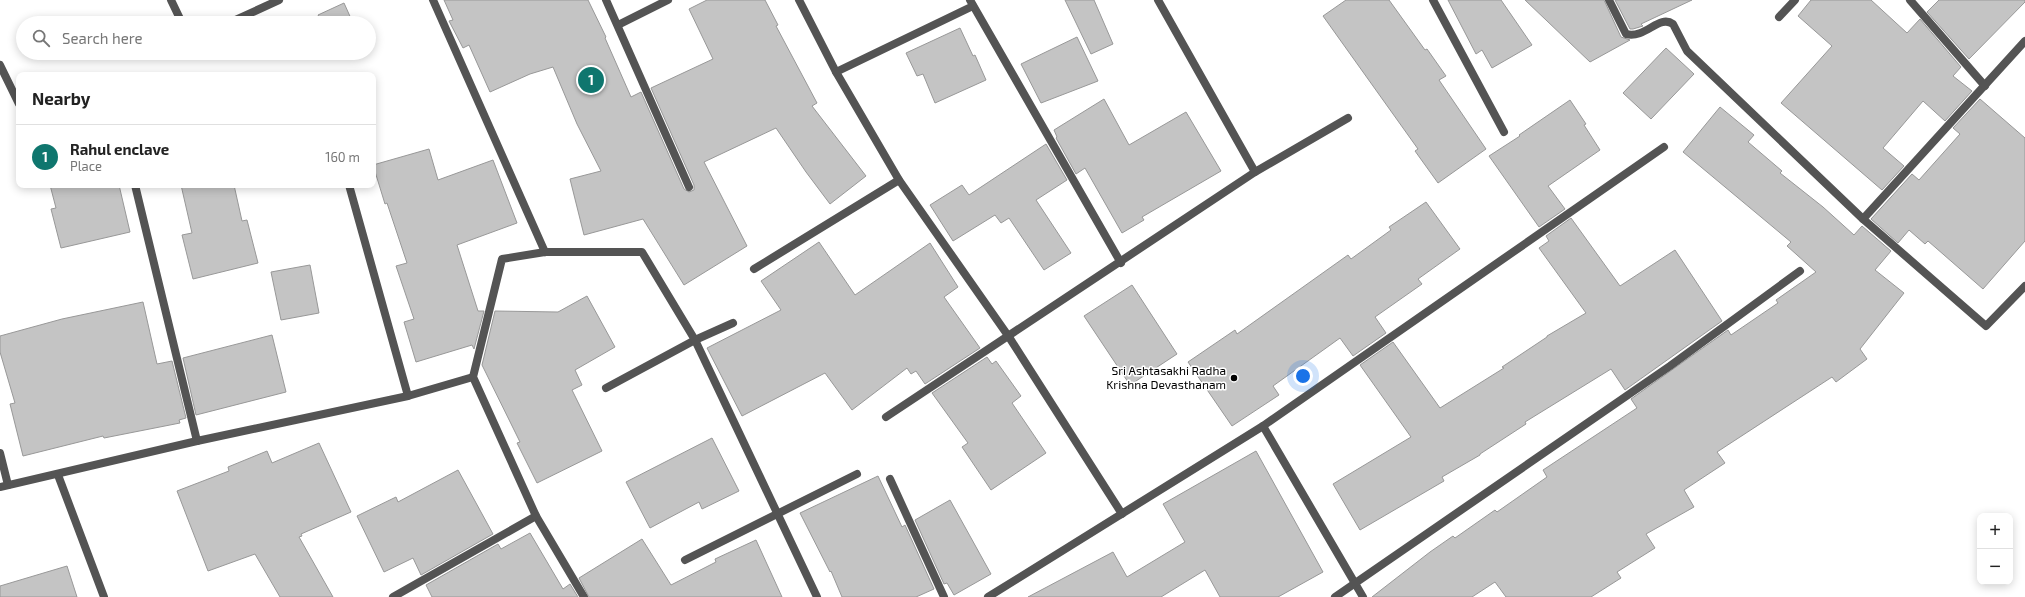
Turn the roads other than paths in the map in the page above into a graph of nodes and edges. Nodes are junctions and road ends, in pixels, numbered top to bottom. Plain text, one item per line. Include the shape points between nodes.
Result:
1 (171, 0) edge
2 (278, 0) edge
3 (433, 0) edge
4 (606, 0) edge
5 (668, 0) edge
6 (799, 0) edge
7 (1158, 0) edge
8 (1433, 0) edge
9 (1609, 0) edge
10 (1795, 0) edge
11 (1910, 0) edge
12 (972, 3) edge
13 (179, 16) edge
14 (244, 16) edge
15 (1778, 17) dead end
16 (618, 25) junction
17 (2025, 41) edge
18 (0, 65) edge
19 (836, 72) junction
20 (1985, 86) junction
21 (16, 98) edge
22 (1348, 118) dead end
23 (1504, 132) dead end
24 (1664, 147) dead end
25 (1255, 172) junction
26 (899, 180) junction
27 (689, 187) dead end
28 (137, 188) edge
29 (350, 188) edge
30 (1863, 219) junction
31 (546, 252) junction
32 (1121, 263) junction
33 (754, 269) dead end
34 (1800, 271) dead end
35 (2025, 286) edge
36 (733, 323) dead end
37 (1009, 337) junction
38 (695, 340) junction
39 (473, 377) junction
40 (606, 388) dead end
41 (408, 396) junction
42 (886, 417) dead end
43 (1264, 426) junction
44 (197, 441) junction
45 (0, 454) edge
46 (856, 474) dead end
47 (58, 475) junction
48 (890, 479) dead end
49 (4, 486) edge
50 (779, 514) junction
51 (1122, 514) junction
52 (536, 516) junction
53 (685, 560) dead end
54 (1355, 584) junction
55 (104, 597) edge
56 (393, 597) edge
57 (584, 597) edge
58 (817, 597) edge
59 (944, 597) edge
60 (988, 597) edge
61 (1334, 597) edge
62 (1363, 597) edge

1 - 13 street
2 - 14 street
3 - 31 street
4 - 16 street
5 - 16 street
6 - 19 street
7 - 25 street
8 - 23 street
9 - 30 street via 1626,34 1634,36 1663,21 1673,24 1687,51
10 - 15 street
11 - 20 street
12 - 19 street
12 - 32 street
16 - 27 street
17 - 20 street
18 - 21 street
19 - 26 street
20 - 30 street
22 - 25 street
24 - 43 street
25 - 32 street
26 - 33 street
26 - 37 street
28 - 44 street
29 - 41 street
30 - 35 street via 1986,326
31 - 38 street via 642,252
31 - 39 street via 502,259
32 - 37 street
34 - 54 street via 1670,366
36 - 38 street
37 - 42 street
37 - 51 street
38 - 40 street
38 - 50 street
39 - 41 street
39 - 52 street
41 - 44 street
43 - 51 street
43 - 54 street
44 - 47 street
45 - 49 street
46 - 50 street
47 - 49 street
47 - 55 street
48 - 59 street
50 - 53 street
50 - 58 street
51 - 60 street
52 - 56 street
52 - 57 street
54 - 61 street
54 - 62 street

